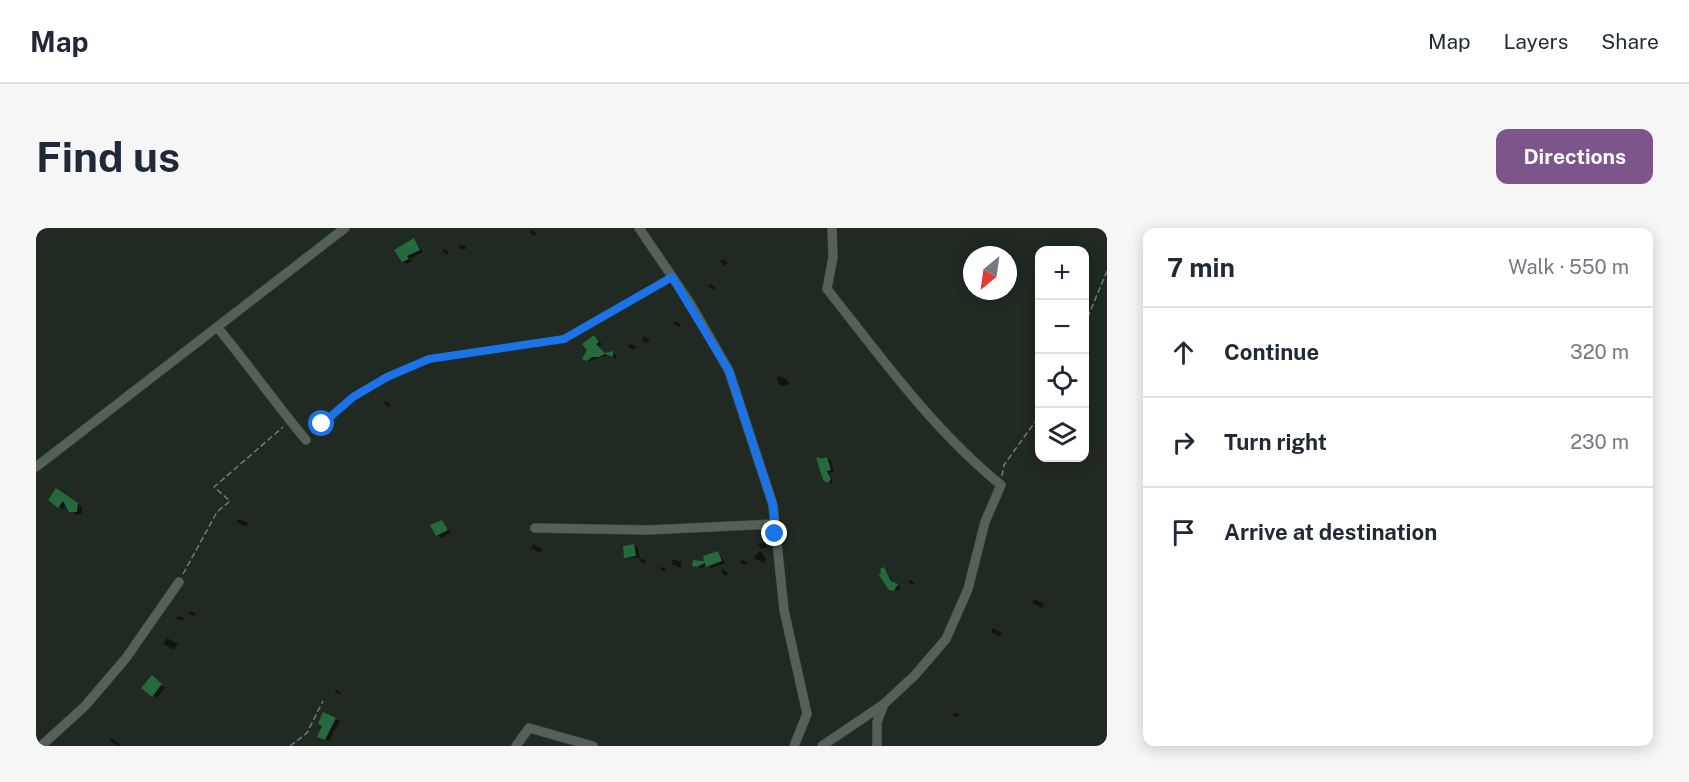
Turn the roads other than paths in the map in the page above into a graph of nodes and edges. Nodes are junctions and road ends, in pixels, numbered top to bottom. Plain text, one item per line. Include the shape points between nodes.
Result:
1 (345, 228) edge
2 (639, 228) edge
3 (832, 228) edge
4 (217, 327) junction
5 (306, 440) road end
6 (36, 467) edge
7 (774, 524) junction
8 (535, 528) dead end
9 (179, 582) road end
10 (884, 704) junction
11 (41, 746) edge
12 (516, 746) edge
13 (593, 746) edge
14 (794, 746) edge
15 (822, 746) edge
16 (878, 746) edge

1 - 4 street
2 - 7 street via 729,371 773,505
3 - 10 street via 833,257 827,289 937,425 975,465 1001,485 985,522 968,589 946,639
4 - 5 street
4 - 6 street
7 - 8 street via 648,530
7 - 14 street via 784,610 807,714
9 - 11 street via 126,658 86,706
10 - 15 street
10 - 16 street via 877,722
12 - 13 street via 529,728

